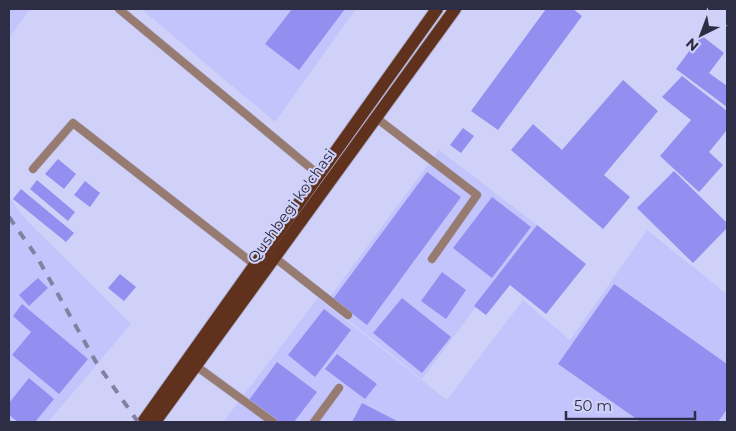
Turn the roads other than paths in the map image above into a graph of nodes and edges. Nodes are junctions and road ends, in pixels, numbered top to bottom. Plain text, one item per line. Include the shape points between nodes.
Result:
1 (119, 9) edge
2 (437, 9) edge
3 (455, 9) edge
4 (370, 114) junction
5 (33, 169) dead end
6 (323, 179) junction
7 (270, 253) junction
8 (432, 259) dead end
9 (259, 268) junction
10 (348, 315) dead end
11 (196, 366) junction
12 (340, 388) dead end
13 (143, 422) edge
14 (155, 422) edge
15 (274, 422) edge
16 (314, 422) edge

1 - 6 lane
2 - 4 main road, Qushbegi ko'chasi
3 - 4 main road, Qushbegi ko'chasi
4 - 6 main road, Qushbegi ko'chasi
4 - 8 lane via 477,195
5 - 9 lane via 73,123
6 - 7 main road, Qushbegi ko'chasi
7 - 9 main road, Qushbegi ko'chasi
7 - 10 lane
9 - 11 main road, Qushbegi ko'chasi
9 - 13 main road, Qushbegi ko'chasi
11 - 14 main road, Qushbegi ko'chasi
11 - 15 lane
12 - 16 lane

